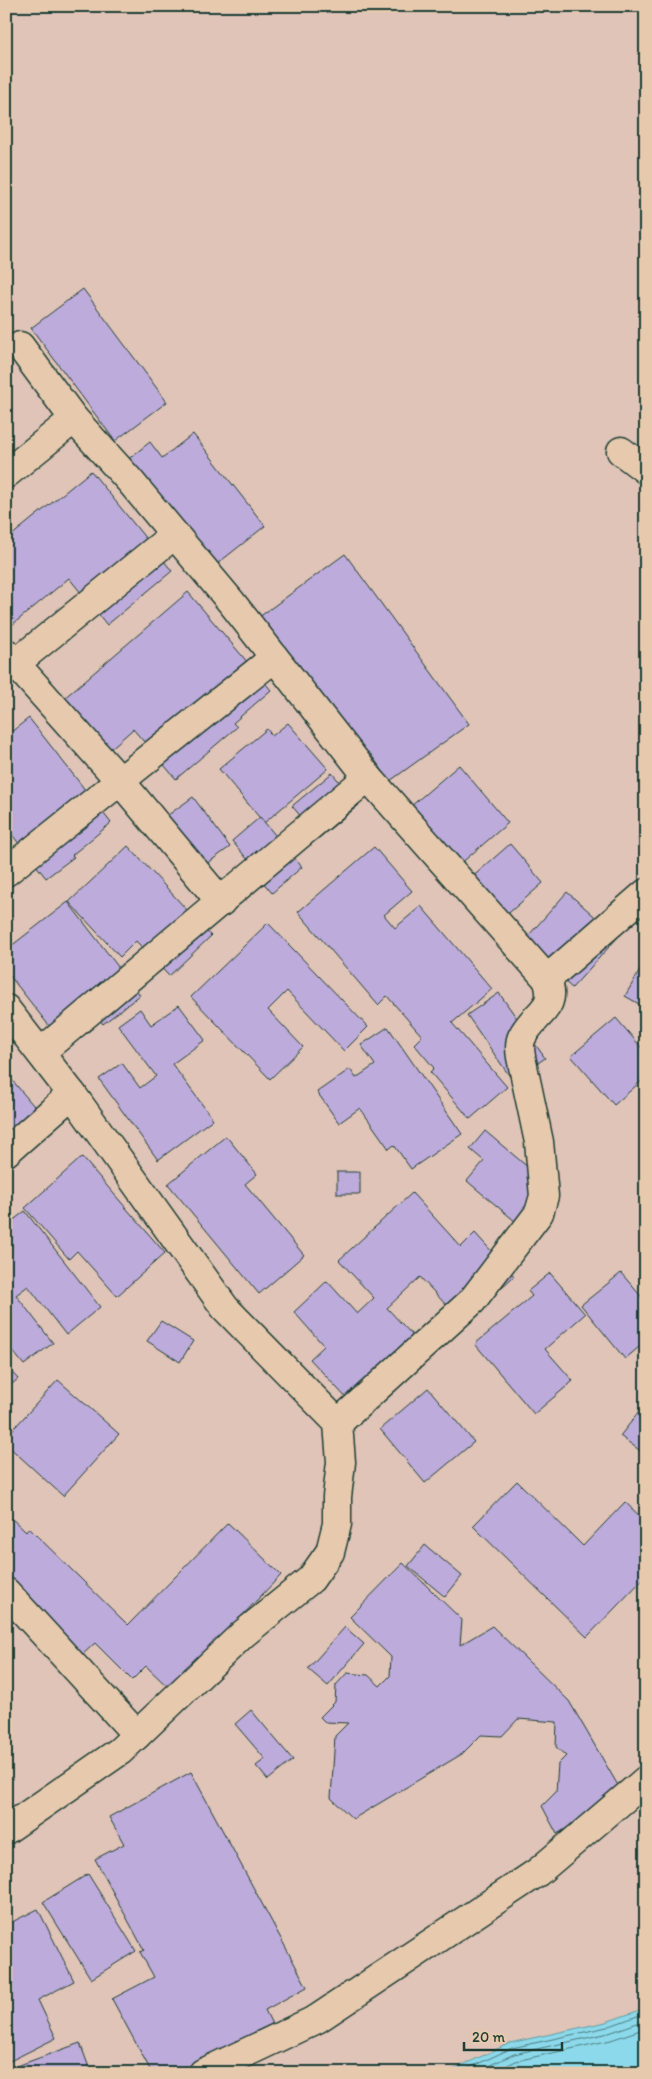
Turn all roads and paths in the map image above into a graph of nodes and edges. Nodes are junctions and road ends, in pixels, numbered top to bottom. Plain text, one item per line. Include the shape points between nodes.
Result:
1 (20, 346) dead end
2 (74, 419) junction
3 (621, 451) dead end
4 (646, 470) edge
5 (6, 474) edge
6 (174, 535) junction
7 (274, 658) junction
8 (9, 663) edge
9 (368, 777) junction
10 (121, 782) junction
11 (6, 872) edge
12 (646, 893) edge
13 (221, 902) junction
14 (547, 979) junction
15 (6, 1009) edge
16 (41, 1052) junction
17 (72, 1094) junction
18 (6, 1152) edge
19 (338, 1423) junction
20 (6, 1592) edge
21 (137, 1735) junction
22 (646, 1780) edge
23 (6, 1830) edge
24 (203, 2073) edge

1 - 2 street
2 - 5 street
2 - 6 street
3 - 4 street
6 - 7 street via 232,602
6 - 8 street
7 - 9 street
7 - 10 street
8 - 10 street
9 - 13 street
9 - 14 street
10 - 11 street
10 - 13 street
12 - 14 street
13 - 16 street
14 - 19 street via 551,1001 531,1024 520,1045 539,1142 544,1196 539,1213 472,1302
15 - 16 street
16 - 17 street
17 - 18 street
17 - 19 street via 225,1308
19 - 21 street via 341,1462 337,1524 330,1552 312,1579 243,1634
20 - 21 street
21 - 23 street via 120,1751
22 - 24 street via 538,1872 317,2019

